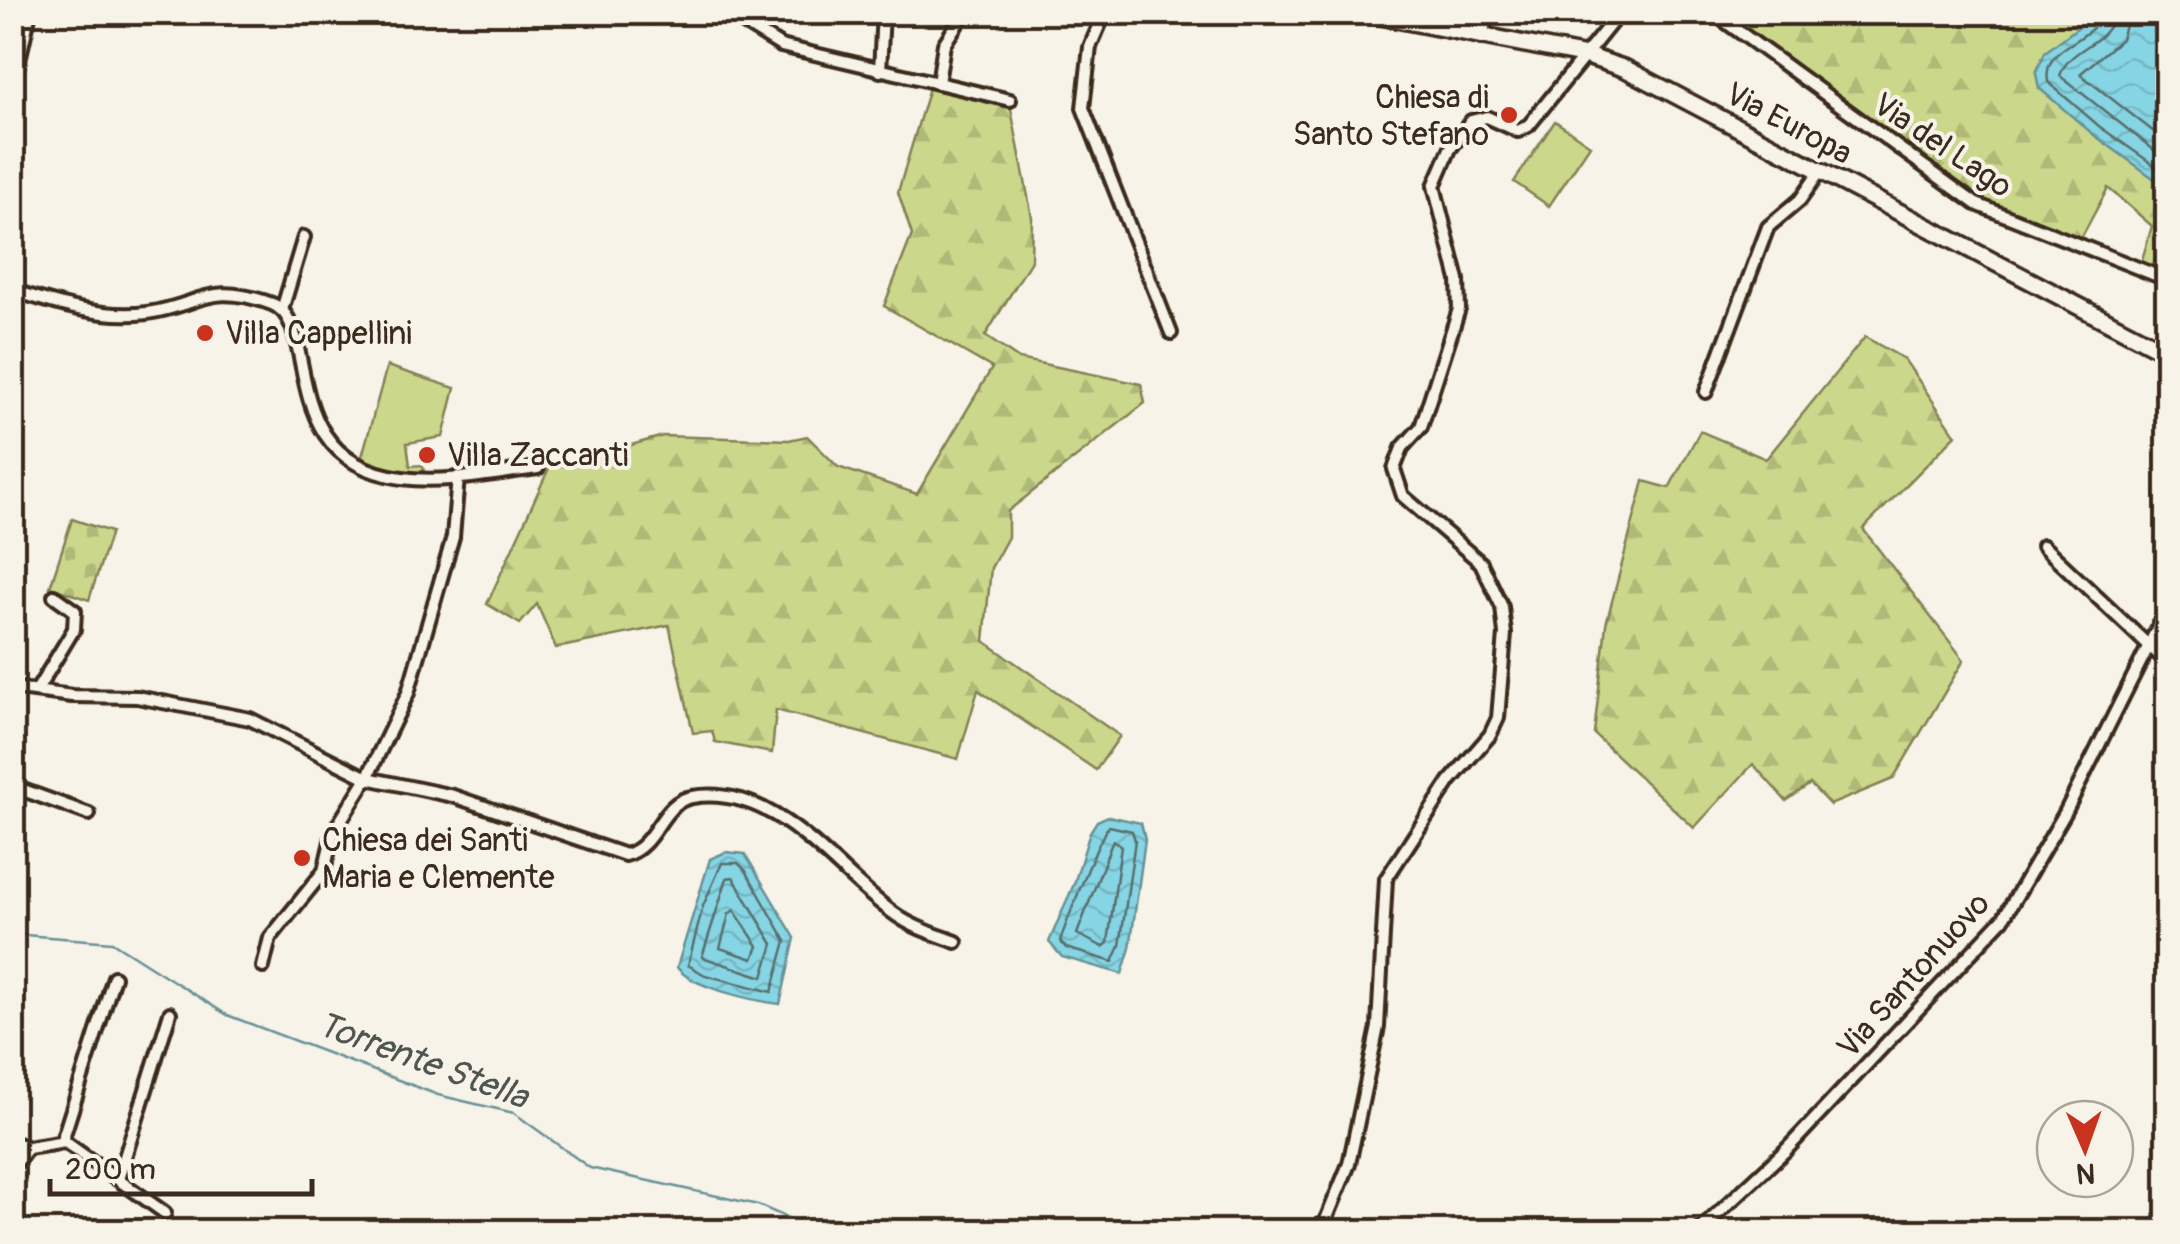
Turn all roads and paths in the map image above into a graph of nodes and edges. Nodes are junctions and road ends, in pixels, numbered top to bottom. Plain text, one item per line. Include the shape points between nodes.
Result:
1 (30, 12) edge
2 (726, 12) edge
3 (883, 12) edge
4 (965, 12) edge
5 (1105, 12) edge
6 (1360, 12) edge
7 (1502, 12) edge
8 (1620, 12) edge
9 (1712, 12) edge
10 (1481, 38) junction
11 (1587, 56) junction
12 (880, 71) junction
13 (938, 83) junction
14 (12, 91) edge
15 (1010, 100) dead end
16 (1821, 170) junction
17 (304, 237) dead end
18 (2168, 280) edge
19 (12, 290) edge
20 (282, 310) junction
21 (1172, 333) dead end
22 (2168, 353) edge
23 (1706, 392) dead end
24 (538, 468) dead end
25 (458, 476) junction
26 (2043, 546) dead end
27 (54, 596) dead end
28 (2168, 607) edge
29 (2148, 647) junction
30 (2168, 664) edge
31 (12, 688) edge
32 (37, 690) junction
33 (367, 778) junction
34 (12, 786) edge
35 (89, 814) dead end
36 (956, 942) dead end
37 (262, 968) dead end
38 (114, 978) dead end
39 (170, 1013) dead end
40 (62, 1141) junction
41 (12, 1142) edge
42 (28, 1148) junction
43 (12, 1168) edge
44 (118, 1179) junction
45 (165, 1213) dead end
46 (1321, 1232) edge
47 (1698, 1232) edge

1 - 14 street
2 - 12 street via 781,46
3 - 12 street
4 - 13 street via 944,44
5 - 21 street via 1090,47 1082,108
6 - 10 main road, Via Europa
7 - 10 street via 1486,20
8 - 11 street
9 - 18 street, Via del Lago via 1976,204
10 - 11 main road, Via Europa
11 - 16 main road, Via Europa via 1626,69
11 - 46 street via 1518,131 1487,117 1471,121 1434,186 1459,308 1421,427 1394,469 1403,496 1472,554 1488,576 1505,618 1501,697 1495,727 1450,781 1386,880 1378,1027 1349,1164
12 - 13 street
13 - 15 street
16 - 22 main road, Via Europa
16 - 23 street via 1800,200 1768,227
17 - 20 street
19 - 20 street via 70,308 124,314 219,292
20 - 25 street via 312,414 334,448 397,478
24 - 25 street
25 - 33 street via 453,537 408,693
26 - 29 street
27 - 32 street via 76,611 74,629
28 - 29 street, Via Santonuovo
29 - 30 street
29 - 47 street, Via Santonuovo via 2003,919 1786,1150
31 - 32 street
32 - 33 street via 137,697 250,718
33 - 36 street via 453,796 625,855 642,849 684,799 759,805 784,818 898,916
33 - 37 street via 333,833 324,871 270,938
34 - 35 street
38 - 40 street
39 - 44 street
40 - 42 street
40 - 44 street
41 - 42 street
42 - 43 street
44 - 45 street

